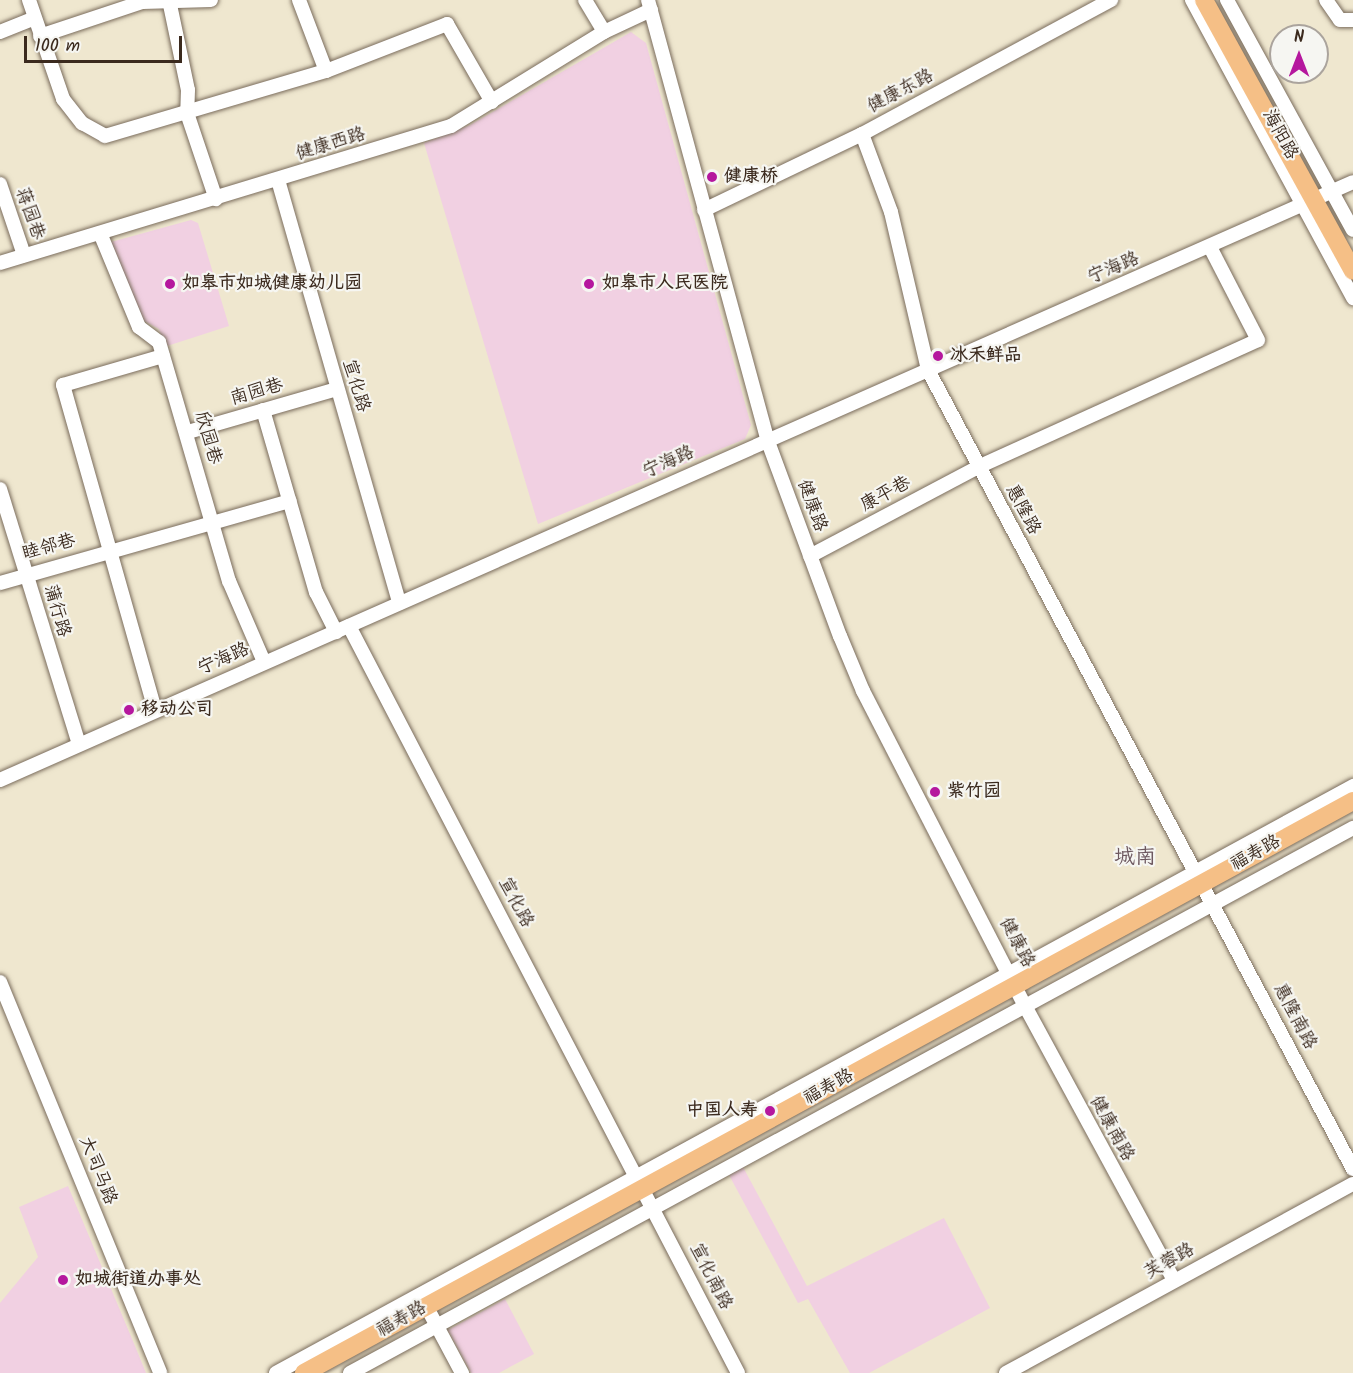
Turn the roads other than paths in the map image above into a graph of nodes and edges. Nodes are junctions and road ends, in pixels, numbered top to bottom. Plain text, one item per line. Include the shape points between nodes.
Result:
1 (29, 0) edge
2 (169, 0) edge
3 (211, 0) edge
4 (299, 0) edge
5 (585, 0) edge
6 (1111, 0) edge
7 (1192, 0) edge
8 (1204, 0) edge
9 (1217, 0) edge
10 (1227, 0) edge
11 (1326, 0) edge
12 (650, 5) edge
13 (34, 18) junction
14 (1353, 20) edge
15 (0, 32) edge
16 (604, 32) junction
17 (40, 36) junction
18 (326, 71) junction
19 (492, 102) junction
20 (186, 113) junction
21 (862, 134) junction
22 (278, 180) junction
23 (1353, 182) edge
24 (0, 184) edge
25 (1318, 198) junction
26 (216, 199) junction
27 (704, 210) junction
28 (1353, 230) edge
29 (100, 234) junction
30 (1210, 247) junction
31 (1353, 250) edge
32 (24, 255) junction
33 (0, 263) edge
34 (1353, 271) edge
35 (1353, 297) edge
36 (163, 356) junction
37 (928, 370) junction
38 (337, 388) junction
39 (263, 410) junction
40 (188, 432) junction
41 (766, 439) junction
42 (978, 466) junction
43 (0, 489) edge
44 (290, 501) junction
45 (212, 522) junction
46 (109, 550) junction
47 (810, 556) junction
48 (27, 573) junction
49 (0, 582) edge
50 (399, 603) junction
51 (342, 629) junction
52 (264, 662) junction
53 (155, 710) junction
54 (79, 744) junction
55 (0, 780) edge
56 (1353, 786) edge
57 (1353, 801) edge
58 (1353, 812) edge
59 (1353, 828) edge
60 (1206, 887) junction
61 (0, 982) edge
62 (1018, 989) junction
63 (1353, 1169) edge
64 (1353, 1184) edge
65 (647, 1192) junction
66 (1174, 1280) junction
67 (434, 1321) junction
68 (160, 1373) edge
69 (276, 1373) edge
70 (304, 1373) edge
71 (323, 1373) edge
72 (350, 1373) edge
73 (462, 1373) edge
74 (738, 1373) edge
75 (1006, 1373) edge

1 - 13 street
2 - 3 street
2 - 17 street via 107,10
2 - 20 street via 188,90
4 - 18 street
5 - 16 street
6 - 21 street, 健康东路
7 - 25 street
8 - 25 main road, 海阳路
9 - 25 main road, 海阳路
10 - 25 street
11 - 14 street via 1340,20
12 - 16 street, 健康西路
12 - 27 street, 健康路
13 - 15 street
13 - 17 street
16 - 19 street, 健康西路
17 - 20 street via 63,99 92,131 105,136
18 - 19 street via 447,24
18 - 20 street
19 - 22 street, 健康西路 via 450,126
20 - 26 street
21 - 27 street, 健康东路
21 - 37 street, 惠隆路 via 891,212
22 - 26 street, 健康西路
22 - 38 street, 宣化路
23 - 25 street, 宁海路
24 - 32 street, 蒋园巷
25 - 28 street
25 - 30 street, 宁海路
25 - 31 main road, 海阳路
25 - 34 main road, 海阳路
25 - 35 street
26 - 29 street, 健康西路
27 - 41 street, 健康路
29 - 32 street, 健康西路
29 - 36 street, 欣园巷 via 139,327 159,342
30 - 37 street, 宁海路
30 - 42 street, 康平巷 via 1258,340
32 - 33 street, 健康西路
36 - 40 street, 欣园巷
36 - 46 street via 63,385
37 - 41 street, 宁海路
37 - 42 street, 惠隆路
38 - 39 street, 南园巷
38 - 50 street, 宣化路
39 - 40 street, 南园巷
39 - 44 street, 宣化路
40 - 45 street, 欣园巷
41 - 47 street, 健康路
41 - 50 street, 宁海路
42 - 47 street, 康平巷
42 - 60 street, 惠隆路
43 - 48 street, 蒲行路
44 - 45 street, 睦邻巷
44 - 51 street, 宣化路 via 316,592
45 - 46 street, 睦邻巷
45 - 52 street, 欣园巷 via 229,581
46 - 48 street, 睦邻巷
46 - 53 street
47 - 62 street, 健康路 via 863,691
48 - 49 street, 睦邻巷
48 - 54 street, 蒲行路
50 - 51 street, 宁海路
51 - 52 street, 宁海路
51 - 65 street, 宣化路
52 - 53 street, 宁海路
53 - 54 street, 宁海路
54 - 55 street, 宁海路
56 - 60 street
57 - 60 main road, 福寿路
58 - 60 main road, 福寿路
59 - 60 street
60 - 62 main road, 福寿路
60 - 63 street, 惠隆南路
61 - 68 street, 大司马路
62 - 65 main road, 福寿路
62 - 66 street, 健康南路
64 - 66 street, 芙蓉路
65 - 67 main road, 福寿路
65 - 69 street
65 - 70 main road, 福寿路
65 - 74 street, 宣化南路
66 - 75 street, 芙蓉路
67 - 71 main road, 福寿路
67 - 72 street
67 - 73 street

